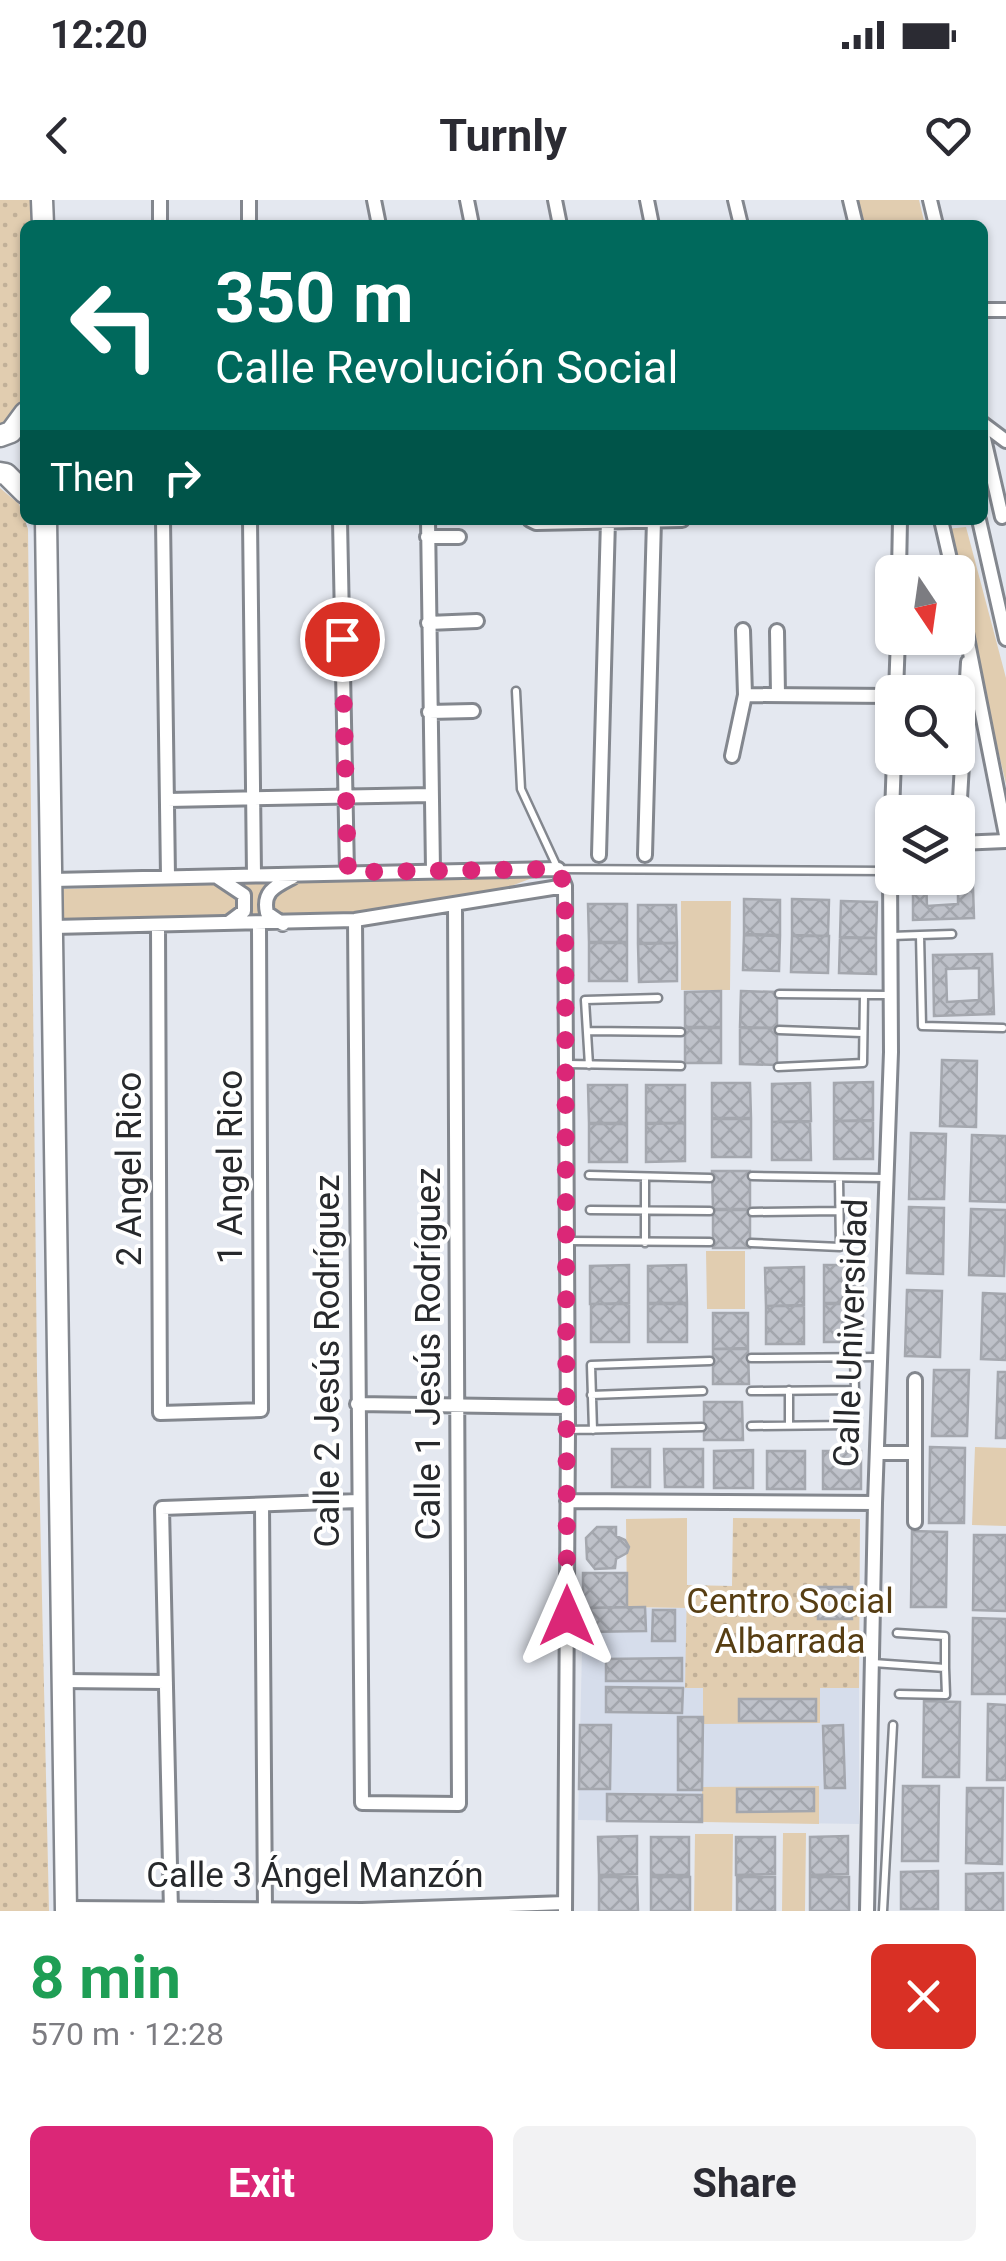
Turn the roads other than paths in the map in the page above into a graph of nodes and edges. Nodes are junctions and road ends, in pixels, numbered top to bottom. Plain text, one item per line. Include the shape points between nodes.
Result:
1 (20, 420) edge
2 (0, 436) edge
3 (988, 452) edge
4 (0, 473) edge
5 (20, 489) edge
6 (1004, 518) edge
7 (44, 525) edge
8 (164, 525) edge
9 (250, 525) edge
10 (340, 525) edge
11 (428, 525) edge
12 (608, 525) edge
13 (654, 525) edge
14 (900, 525) edge
15 (942, 525) edge
16 (982, 525) edge
17 (427, 537) junction
18 (458, 537) dead end
19 (899, 555) edge
20 (949, 555) edge
21 (478, 621) dead end
22 (428, 622) junction
23 (743, 630) dead end
24 (777, 631) dead end
25 (1006, 639) edge
26 (969, 655) edge
27 (972, 655) edge
28 (516, 690) dead end
29 (778, 694) junction
30 (875, 694) edge
31 (745, 695) junction
32 (429, 712) junction
33 (473, 712) dead end
34 (732, 756) dead end
35 (431, 794) junction
36 (960, 795) edge
37 (344, 797) junction
38 (252, 798) junction
39 (167, 800) junction
40 (1006, 838) edge
41 (975, 841) edge
42 (598, 855) dead end
43 (645, 855) dead end
44 (558, 869) junction
45 (433, 870) junction
46 (875, 871) edge
47 (348, 872) junction
48 (299, 874) junction
49 (254, 875) junction
50 (215, 876) junction
51 (168, 877) junction
52 (52, 880) junction
53 (565, 886) junction
54 (890, 895) edge
55 (455, 904) junction
56 (355, 920) junction
57 (226, 924) junction
58 (259, 924) junction
59 (283, 924) junction
60 (158, 926) junction
61 (53, 927) junction
62 (952, 934) dead end
63 (920, 935) junction
64 (890, 936) junction
65 (779, 994) dead end
66 (864, 995) junction
67 (890, 995) junction
68 (658, 998) dead end
69 (1003, 1028) dead end
70 (778, 1030) dead end
71 (587, 1032) junction
72 (681, 1032) dead end
73 (862, 1033) junction
74 (567, 1064) junction
75 (589, 1064) junction
76 (681, 1066) dead end
77 (778, 1067) dead end
78 (589, 1175) dead end
79 (752, 1176) dead end
80 (645, 1177) junction
81 (710, 1178) dead end
82 (886, 1178) junction
83 (839, 1179) junction
84 (590, 1210) dead end
85 (645, 1210) junction
86 (710, 1211) dead end
87 (839, 1211) junction
88 (752, 1212) dead end
89 (566, 1241) junction
90 (710, 1242) dead end
91 (645, 1243) junction
92 (751, 1243) dead end
93 (751, 1358) dead end
94 (854, 1358) junction
95 (880, 1358) junction
96 (710, 1362) dead end
97 (916, 1380) dead end
98 (789, 1390) junction
99 (702, 1391) dead end
100 (751, 1391) dead end
101 (591, 1395) junction
102 (357, 1404) junction
103 (457, 1406) junction
104 (568, 1406) junction
105 (160, 1413) joint
106 (789, 1425) junction
107 (849, 1425) dead end
108 (751, 1426) dead end
109 (702, 1427) dead end
110 (568, 1430) junction
111 (593, 1430) junction
112 (877, 1453) junction
113 (915, 1453) junction
114 (358, 1501) junction
115 (567, 1501) junction
116 (875, 1503) junction
117 (262, 1504) junction
118 (915, 1522) dead end
119 (897, 1632) dead end
120 (872, 1663) junction
121 (945, 1668) junction
122 (62, 1681) junction
123 (166, 1682) junction
124 (898, 1694) dead end
125 (893, 1725) dead end
126 (362, 1803) joint
127 (565, 1907) edge
128 (464, 1908) edge
129 (66, 1909) edge
130 (170, 1909) edge
131 (265, 1909) edge
132 (362, 1910) edge
133 (867, 1911) edge
134 (884, 1911) edge

1 - 2 main road
3 - 6 street
4 - 5 main road
7 - 52 main road
8 - 39 street
9 - 38 street
10 - 37 street
11 - 17 street
12 - 42 street
13 - 43 street
14 - 19 street
15 - 20 street
16 - 25 street
17 - 18 street
17 - 22 street
21 - 22 street
22 - 32 street
23 - 31 street
24 - 29 street
26 - 36 street
27 - 40 street
28 - 44 lane via 521,789
29 - 30 street
29 - 31 street
31 - 34 street
32 - 33 street
32 - 35 street
35 - 37 street
35 - 45 street
37 - 38 street
37 - 47 street
38 - 39 street
38 - 49 street
39 - 51 street
40 - 41 street
44 - 45 street
44 - 46 lane
44 - 53 street
45 - 47 street
47 - 48 street
48 - 49 street
48 - 59 street via 267,894 267,912
49 - 50 street
50 - 51 street
50 - 57 street via 244,895 244,911
51 - 52 street
52 - 61 main road
53 - 55 street
53 - 74 street
54 - 64 street, Calle Universidad
55 - 56 street
55 - 103 street, Calle 1 Jesús Rodríguez
56 - 59 street
56 - 102 street, Calle 2 Jesús Rodríguez
57 - 58 street
57 - 60 street
58 - 59 street
58 - 105 street, 1 Angel Rico via 261,1410
60 - 61 street
60 - 105 street, 2 Angel Rico
61 - 122 main road
62 - 63 lane
63 - 64 lane
63 - 69 lane via 922,1026
64 - 67 street, Calle Universidad
65 - 66 lane
66 - 67 lane
66 - 73 lane
67 - 82 street, Calle Universidad
68 - 71 lane via 585,1000
70 - 73 lane
71 - 72 lane
71 - 75 lane
73 - 77 lane via 863,1063
74 - 75 lane
74 - 89 street
75 - 76 lane
78 - 80 lane
79 - 83 lane
80 - 81 lane
80 - 85 lane
82 - 83 lane
82 - 95 street, Calle Universidad
83 - 87 lane
84 - 85 lane
85 - 86 lane
85 - 91 lane
87 - 88 lane
87 - 92 lane via 840,1247
89 - 91 lane
89 - 104 street
90 - 91 lane
93 - 94 lane
94 - 95 lane
94 - 98 lane via 854,1390
95 - 112 street, Calle Universidad
96 - 101 lane via 591,1365
97 - 113 street
98 - 100 lane
98 - 106 lane
99 - 101 lane
101 - 111 lane
102 - 103 street
102 - 114 street, Calle 2 Jesús Rodríguez
103 - 104 street
103 - 126 street, Calle 1 Jesús Rodríguez via 460,1804
104 - 110 street
106 - 107 lane
106 - 108 lane
109 - 111 lane
110 - 111 lane
110 - 115 street
112 - 113 street
112 - 116 street, Calle Universidad
113 - 118 street
114 - 117 street
114 - 126 street, Calle 2 Jesús Rodríguez
115 - 116 street
115 - 127 street
116 - 120 street, Calle Universidad
117 - 123 street via 162,1508
117 - 131 street
119 - 121 lane via 945,1636
120 - 121 lane
120 - 133 street, Calle Universidad
121 - 124 lane via 946,1695
122 - 123 street
122 - 129 main road
123 - 130 street
125 - 134 lane
127 - 128 street, Calle 3 Ángel Manzón
128 - 132 street, Calle 3 Ángel Manzón
129 - 130 street, Calle 3 Ángel Manzón
130 - 131 street, Calle 3 Ángel Manzón
131 - 132 street, Calle 3 Ángel Manzón

